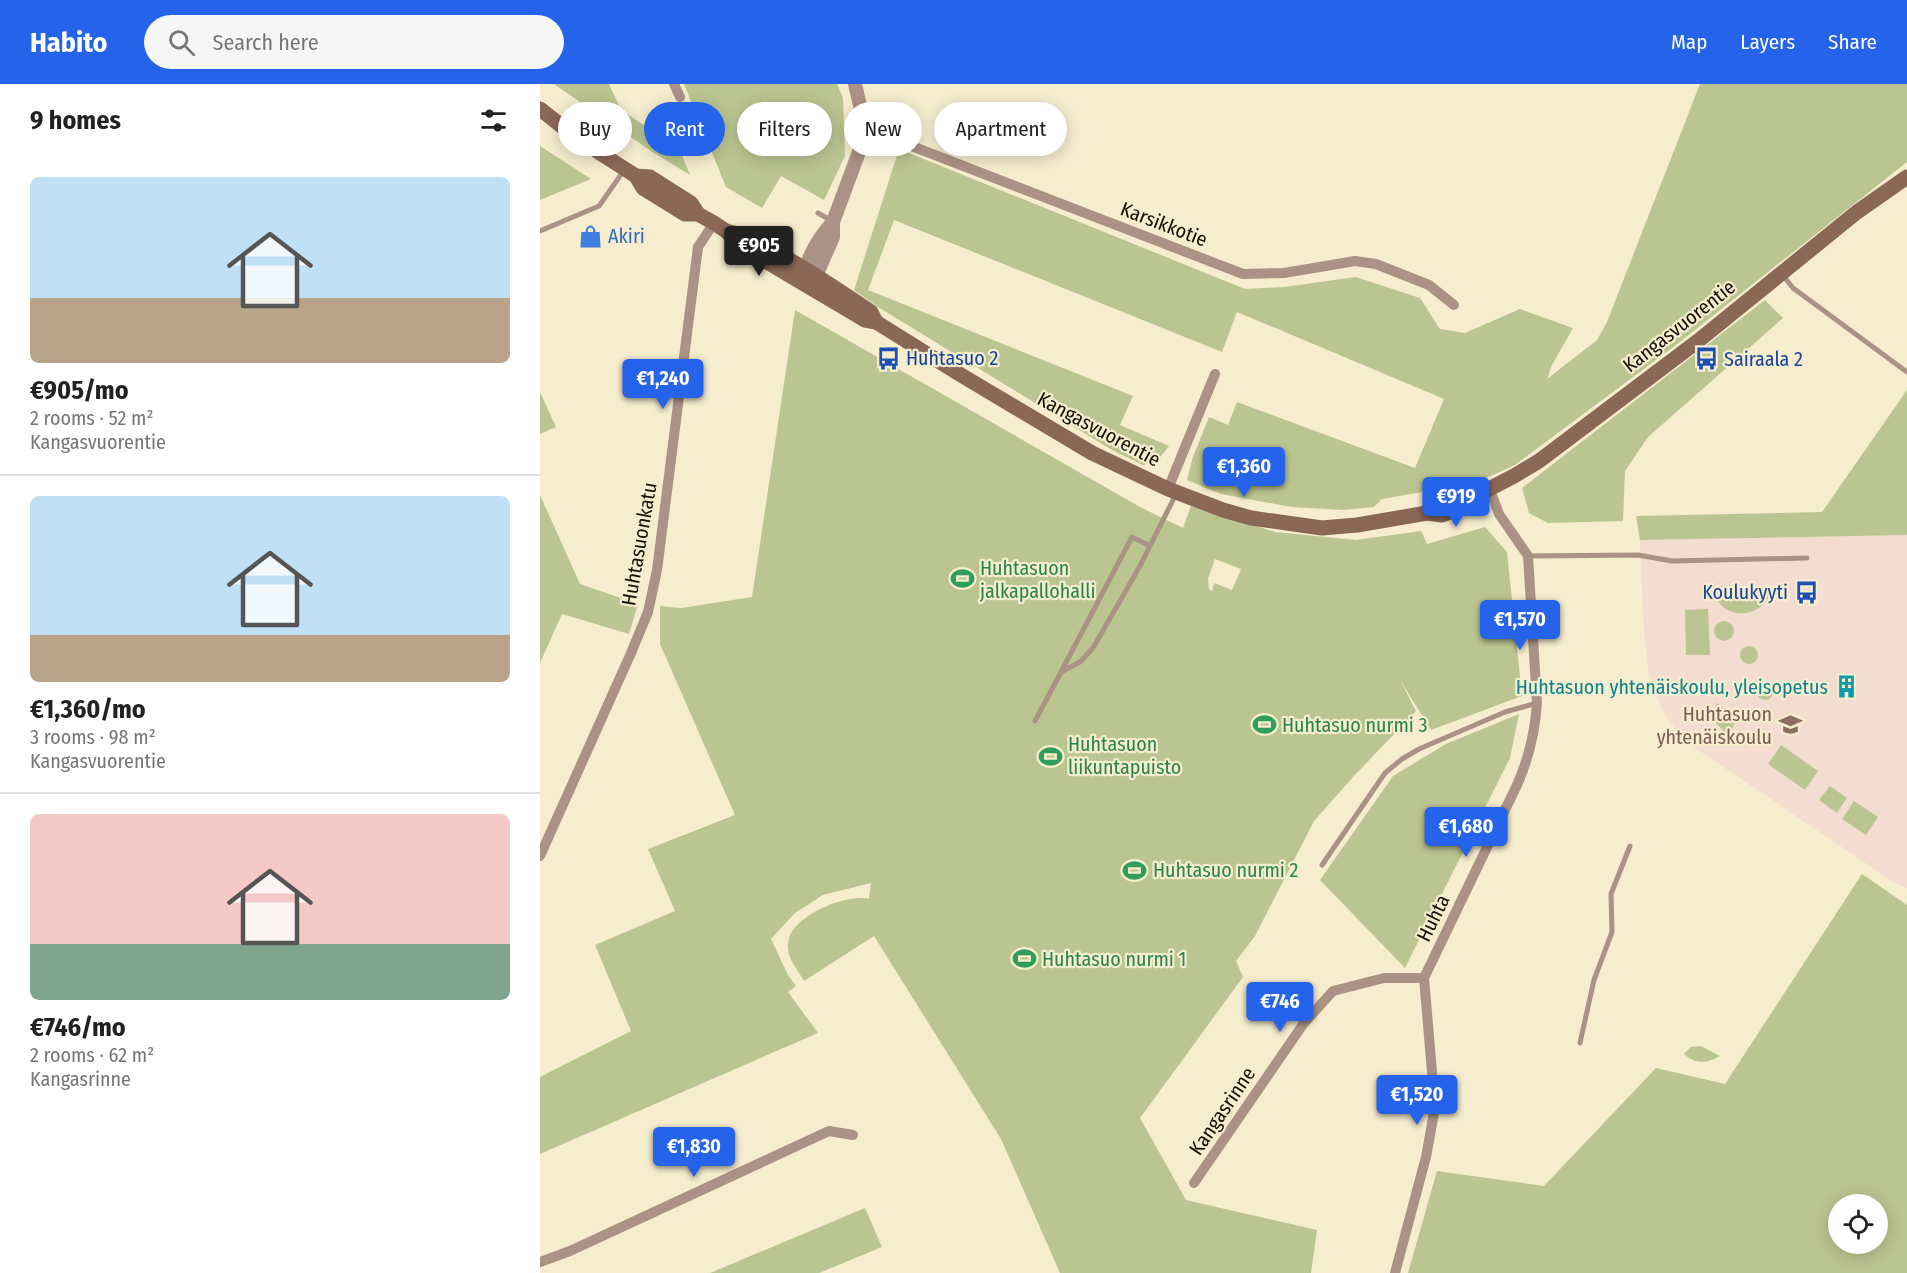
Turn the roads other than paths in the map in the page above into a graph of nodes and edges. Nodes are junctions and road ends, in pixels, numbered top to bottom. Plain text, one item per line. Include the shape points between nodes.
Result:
1 (674, 84) edge
2 (855, 84) edge
3 (680, 97) dead end
4 (859, 102) edge
5 (540, 109) edge
6 (922, 150) edge
7 (858, 156) edge
8 (631, 172) junction
9 (1907, 177) edge
10 (818, 213) dead end
11 (834, 222) junction
12 (720, 227) junction
13 (540, 231) edge
14 (1780, 273) junction
15 (808, 277) junction
16 (1454, 305) dead end
17 (1907, 372) edge
18 (1215, 374) dead end
19 (1490, 490) junction
20 (1172, 491) junction
21 (1150, 546) junction
22 (1528, 556) junction
23 (1807, 558) dead end
24 (1061, 672) junction
25 (1537, 703) junction
26 (1035, 721) dead end
27 (1630, 846) dead end
28 (540, 856) edge
29 (1322, 865) dead end
30 (1424, 978) junction
31 (1580, 1043) dead end
32 (854, 1135) dead end
33 (1194, 1183) dead end
34 (540, 1262) edge
35 (1395, 1273) edge

1 - 3 street
2 - 4 street
5 - 8 main road, Kangasvuorentie via 578,139
6 - 16 street, Karsikkotie via 1243,274 1284,273 1355,261 1376,264 1429,285
7 - 11 street
8 - 12 main road, Kangasvuorentie via 643,188 677,209 698,214
8 - 13 lane via 599,207
9 - 14 main road, Kangasvuorentie
10 - 11 lane
11 - 15 street via 823,233
12 - 15 main road, Kangasvuorentie via 761,243
12 - 28 street, Huhtasuonkatu via 698,247 657,570 648,612
14 - 17 lane via 1793,288
14 - 19 main road, Kangasvuorentie via 1698,341 1539,461
15 - 20 main road, Kangasvuorentie via 865,320 876,322 1092,453
18 - 20 street
19 - 20 main road, Kangasvuorentie via 1470,499 1462,508 1442,515 1427,513 1322,528 1251,518
19 - 22 street via 1499,514
20 - 21 lane
21 - 24 lane via 1094,648 1080,662
21 - 24 lane via 1132,537
22 - 23 lane via 1638,555 1672,561
22 - 25 street, Huhta
24 - 26 lane
25 - 29 lane via 1505,712 1402,759 1385,773
25 - 30 street, Huhta via 1536,726 1526,763
27 - 31 lane via 1611,894 1612,932 1594,980
30 - 33 street, Kangasrinne via 1384,978 1333,991 1304,1023
30 - 35 street via 1435,1107
32 - 34 street via 829,1131

